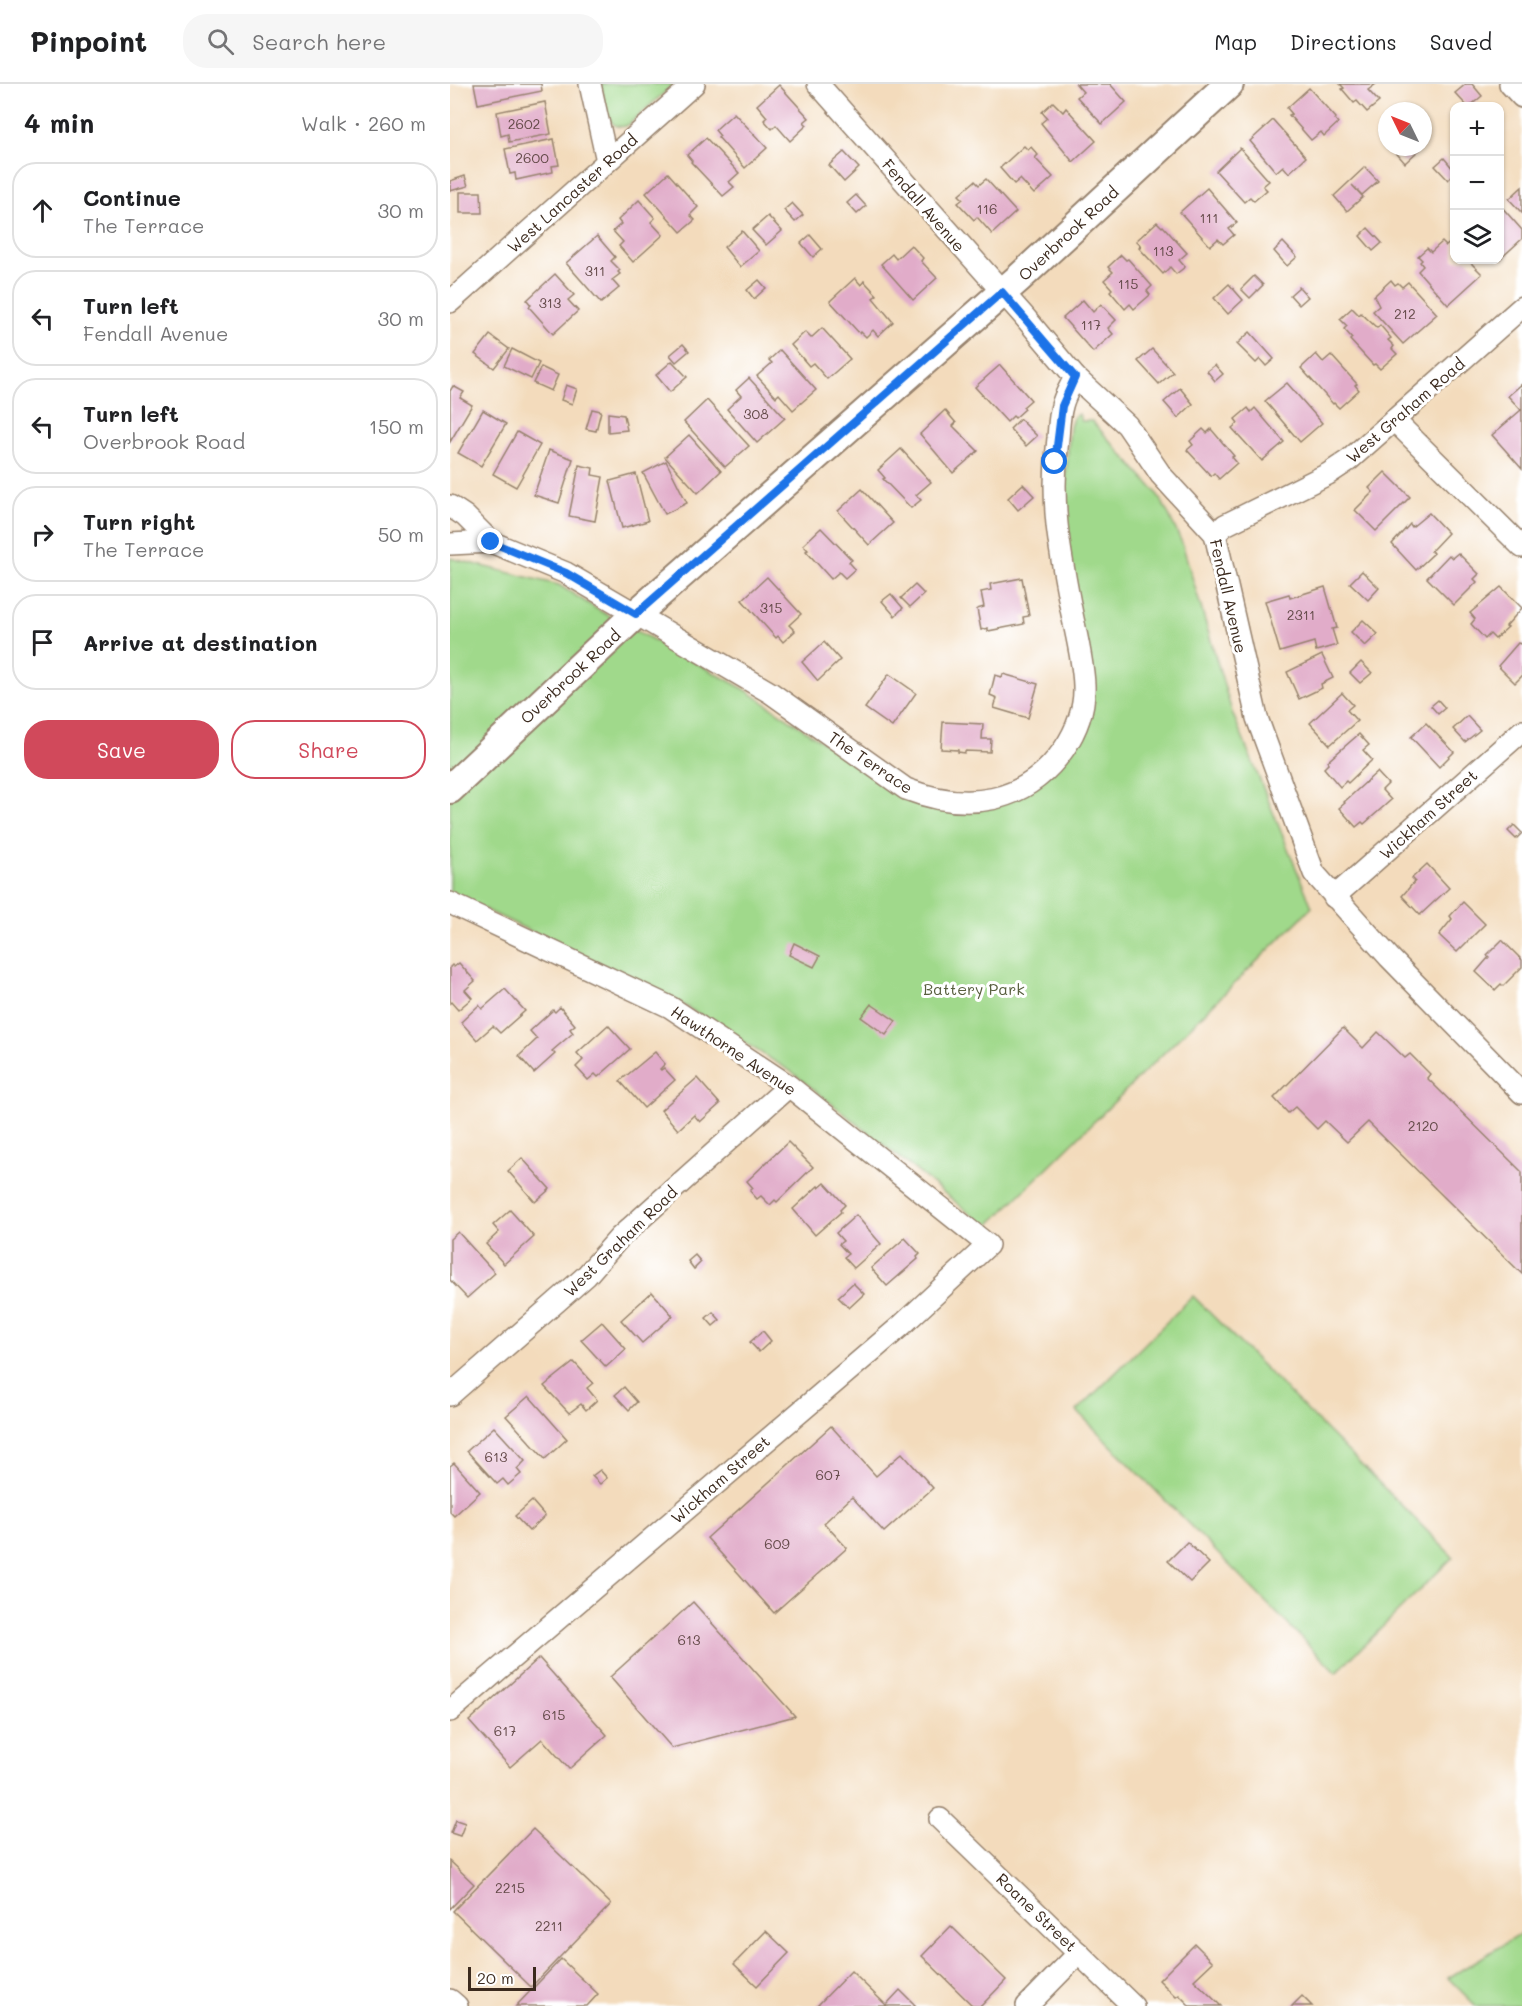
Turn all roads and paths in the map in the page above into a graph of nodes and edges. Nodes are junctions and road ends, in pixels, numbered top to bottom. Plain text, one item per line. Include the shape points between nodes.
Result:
1 (590, 84) edge
2 (694, 84) edge
3 (818, 84) edge
4 (1229, 84) edge
5 (1510, 84) edge
6 (1522, 98) edge
7 (607, 161) junction
8 (1002, 292) junction
9 (450, 302) edge
10 (1522, 307) edge
11 (1075, 377) junction
12 (1394, 420) junction
13 (450, 506) edge
14 (1215, 534) junction
15 (491, 542) junction
16 (450, 544) edge
17 (1522, 547) edge
18 (636, 614) junction
19 (1522, 731) edge
20 (450, 789) edge
21 (1334, 897) junction
22 (450, 903) edge
23 (789, 1086) junction
24 (1522, 1093) edge
25 (988, 1245) joint
26 (450, 1395) edge
27 (450, 1711) edge
28 (940, 1820) dead end
29 (1078, 1953) junction
30 (450, 2000) edge
31 (457, 2006) edge
32 (1027, 2006) edge
33 (1132, 2006) edge

1 - 7 street
2 - 7 street, West Lancaster Road
3 - 8 street, Fendall Avenue
4 - 8 street, Overbrook Road
5 - 6 street
7 - 9 street, West Lancaster Road
8 - 11 street, Fendall Avenue
8 - 18 street, Overbrook Road
10 - 12 street, West Graham Road
11 - 14 street, Fendall Avenue via 1127,425 1161,474
11 - 18 street, The Terrace via 1062,406 1053,487 1057,536 1080,654 1082,706 1071,739 1057,759 1020,790 999,798 957,802 906,789 771,693
12 - 14 street, West Graham Road via 1328,474 1225,525
12 - 17 street
13 - 15 street, The Terrace
14 - 21 street, Fendall Avenue via 1257,718 1314,873
15 - 16 street
15 - 18 street, The Terrace via 566,573
18 - 20 street, Overbrook Road
19 - 21 street, Wickham Street
21 - 24 street, Fendall Avenue
22 - 23 street, Hawthorne Avenue via 670,1007
23 - 25 street, Hawthorne Avenue
23 - 26 street, West Graham Road via 620,1237 586,1276
25 - 27 street, Wickham Street via 902,1325
28 - 29 street, Roane Street
29 - 32 street
29 - 33 street, Roane Street
30 - 31 street

